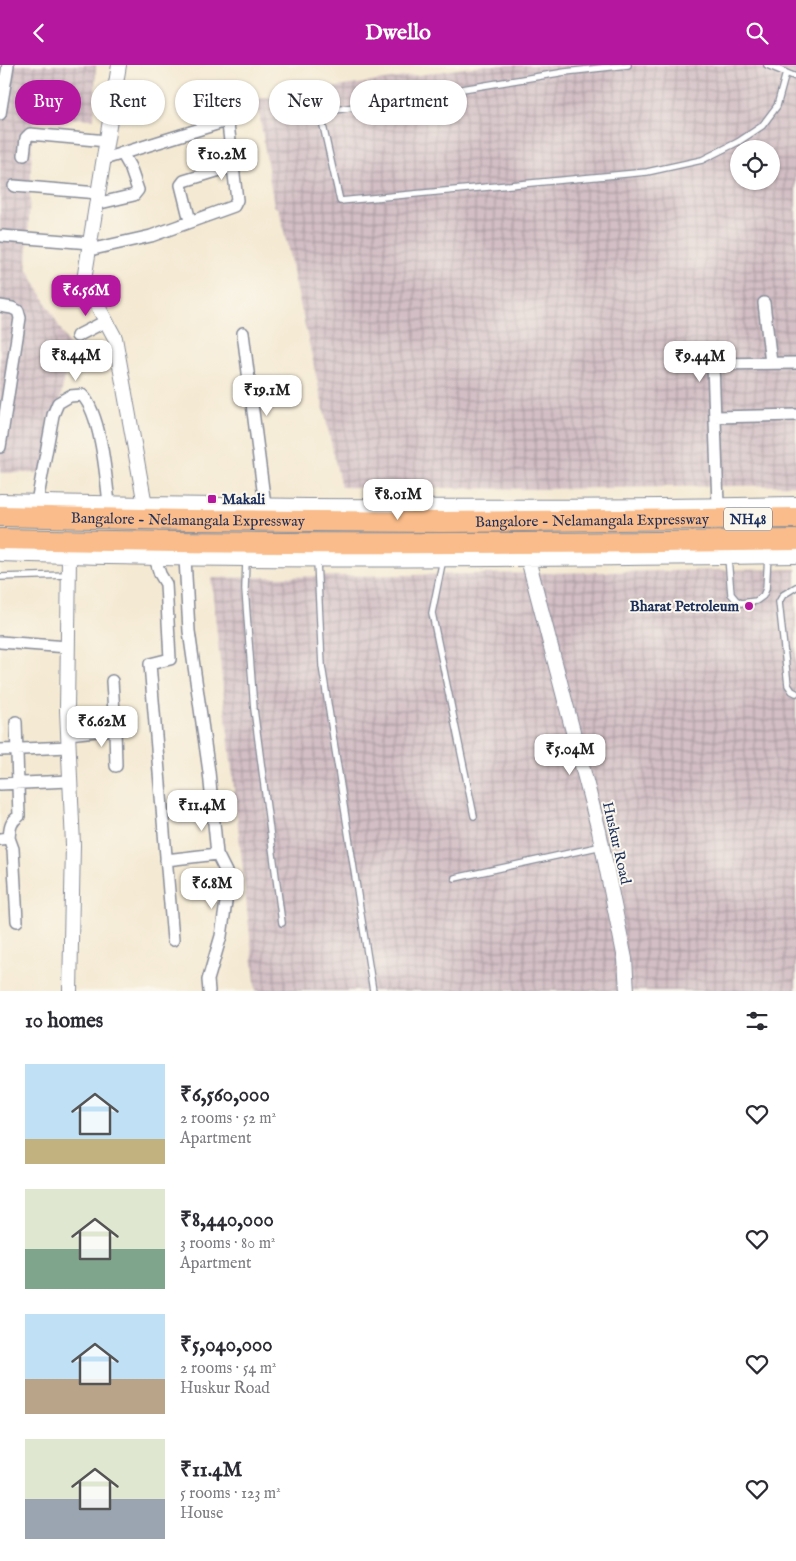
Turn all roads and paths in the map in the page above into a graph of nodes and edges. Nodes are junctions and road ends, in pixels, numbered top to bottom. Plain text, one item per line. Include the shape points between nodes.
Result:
1 (8, 65) edge
2 (119, 65) edge
3 (628, 65) edge
4 (767, 65) edge
5 (786, 73) junction
6 (796, 77) edge
7 (0, 114) edge
8 (107, 141) junction
9 (122, 153) junction
10 (24, 155) dead end
11 (104, 159) junction
12 (233, 166) junction
13 (14, 186) dead end
14 (97, 199) junction
15 (190, 221) junction
16 (2, 236) dead end
17 (89, 247) junction
18 (764, 303) dead end
19 (0, 306) edge
20 (106, 321) junction
21 (242, 333) dead end
22 (77, 336) dead end
23 (771, 363) junction
24 (796, 363) edge
25 (796, 415) edge
26 (715, 417) junction
27 (0, 447) edge
28 (0, 501) edge
29 (37, 502) junction
30 (109, 504) junction
31 (796, 504) edge
32 (145, 505) junction
33 (266, 505) junction
34 (718, 505) junction
35 (0, 516) edge
36 (796, 519) edge
37 (0, 539) edge
38 (796, 540) edge
39 (0, 555) edge
40 (728, 556) junction
41 (768, 556) junction
42 (796, 556) edge
43 (68, 557) junction
44 (155, 557) junction
45 (185, 558) junction
46 (246, 558) junction
47 (317, 558) junction
48 (443, 559) junction
49 (528, 559) junction
50 (68, 575) junction
51 (0, 577) edge
52 (796, 587) edge
53 (0, 642) edge
54 (68, 647) junction
55 (112, 681) dead end
56 (796, 693) edge
57 (16, 722) dead end
58 (115, 729) junction
59 (69, 741) junction
60 (17, 749) junction
61 (0, 750) edge
62 (116, 766) dead end
63 (70, 781) junction
64 (0, 784) edge
65 (17, 784) junction
66 (474, 816) dead end
67 (5, 838) edge
68 (602, 846) junction
69 (217, 854) junction
70 (166, 860) junction
71 (455, 879) dead end
72 (17, 921) dead end
73 (282, 923) dead end
74 (173, 940) dead end
75 (70, 991) edge
76 (209, 991) edge
77 (373, 991) edge
78 (627, 991) edge

1 - 7 street
2 - 8 street
3 - 5 lane via 565,72 324,112 322,121 340,201 647,172 702,160 762,126 777,106
4 - 5 lane
5 - 6 lane
8 - 10 street via 30,134 26,138
8 - 11 street
9 - 11 street
9 - 12 street via 223,122 228,124
9 - 14 street via 138,190 134,195
11 - 14 street
12 - 15 street via 237,200 234,206
12 - 15 street via 184,181 181,185
13 - 14 street
14 - 17 street
15 - 17 street via 151,236
16 - 17 street
17 - 20 street via 84,280
18 - 23 street
19 - 27 street via 12,307 20,318
20 - 22 street
20 - 32 street via 115,338
21 - 33 street
23 - 24 street
23 - 26 street via 713,364
25 - 26 street
26 - 34 street
28 - 29 street
29 - 30 street
29 - 30 street via 58,403 70,396 82,395 88,401 94,418
30 - 32 street
31 - 34 street
32 - 33 street
33 - 34 street
35 - 36 highway, Bangalore - Nelamangala Expressway / NH48 via 443,522
37 - 38 highway, Bangalore - Nelamangala Expressway / NH48 via 315,544
39 - 43 street
40 - 41 street
40 - 41 lane via 731,594 741,603 756,601 763,596
40 - 49 street
41 - 42 street
43 - 44 street
43 - 50 street
44 - 45 street
44 - 70 street via 166,584 170,640 170,659 150,664
45 - 46 street
45 - 69 street via 189,631
46 - 47 street
46 - 73 lane via 245,589 254,709
47 - 48 street
47 - 77 lane via 322,666
48 - 49 street
48 - 66 lane via 432,613
49 - 68 street, Huskur Road
50 - 51 lane
50 - 54 street
52 - 56 lane via 782,595 779,602 788,685
53 - 54 street
54 - 59 street
55 - 58 street
57 - 60 street
58 - 59 street
58 - 62 street
59 - 60 street
59 - 63 street
60 - 61 street
60 - 65 street
63 - 65 street
63 - 75 street via 73,845
64 - 65 street
65 - 67 street via 19,816 13,819
67 - 72 street via 13,849
68 - 71 lane
68 - 78 street, Huskur Road via 625,959
69 - 70 street
69 - 76 street via 226,872 226,902 221,936 208,980
70 - 74 street

